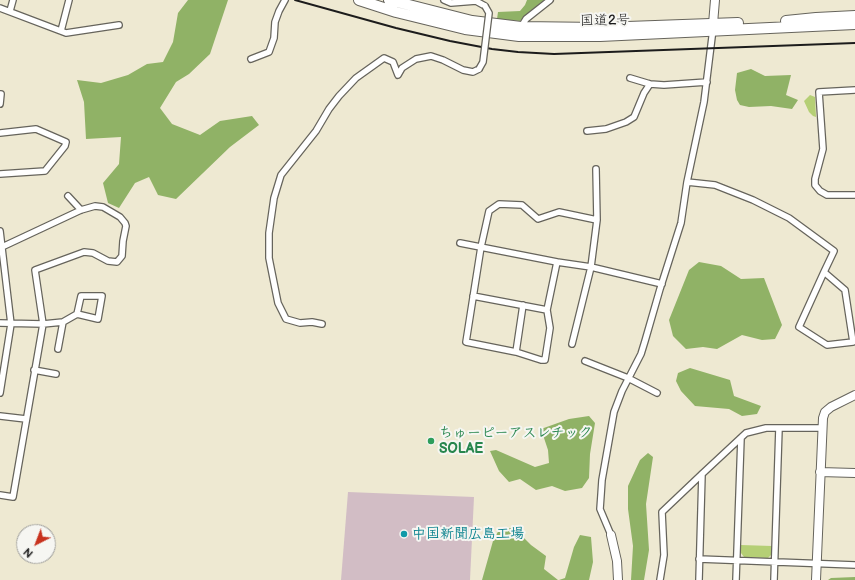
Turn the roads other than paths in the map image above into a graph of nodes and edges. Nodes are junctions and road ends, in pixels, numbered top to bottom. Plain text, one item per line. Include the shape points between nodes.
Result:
1 (13, 0) edge
2 (69, 0) edge
3 (286, 0) edge
4 (359, 0) edge
5 (444, 0) edge
6 (550, 0) edge
7 (715, 0) edge
8 (396, 4) edge
9 (0, 8) edge
10 (10, 11) junction
11 (855, 16) edge
12 (855, 24) edge
13 (119, 25) dead end
14 (521, 27) junction
15 (713, 28) junction
16 (62, 32) junction
17 (251, 59) dead end
18 (630, 78) dead end
19 (706, 82) junction
20 (650, 84) junction
21 (855, 90) edge
22 (0, 94) edge
23 (0, 104) edge
24 (587, 131) dead end
25 (0, 133) edge
26 (596, 169) dead end
27 (0, 174) edge
28 (687, 182) junction
29 (855, 195) edge
30 (68, 196) dead end
31 (81, 210) junction
32 (597, 220) junction
33 (0, 231) edge
34 (460, 243) dead end
35 (2, 247) junction
36 (481, 247) junction
37 (557, 262) junction
38 (591, 267) junction
39 (824, 272) junction
40 (662, 284) junction
41 (473, 296) junction
42 (523, 305) junction
43 (547, 310) junction
44 (77, 314) junction
45 (63, 322) junction
46 (0, 323) edge
47 (11, 324) junction
48 (43, 324) junction
49 (322, 324) dead end
50 (572, 344) dead end
51 (58, 349) dead end
52 (516, 352) junction
53 (585, 361) dead end
54 (34, 370) junction
55 (56, 374) dead end
56 (628, 378) junction
57 (0, 392) edge
58 (657, 393) dead end
59 (855, 396) edge
60 (0, 416) edge
61 (26, 419) junction
62 (779, 428) junction
63 (822, 428) junction
64 (741, 438) junction
65 (820, 472) junction
66 (855, 473) edge
67 (702, 474) junction
68 (0, 495) edge
69 (611, 535) joint
70 (699, 559) junction
71 (737, 561) junction
72 (774, 562) junction
73 (817, 564) junction
74 (855, 565) edge
75 (618, 580) edge
76 (660, 580) edge
77 (699, 580) edge
78 (736, 580) edge
79 (774, 580) edge
80 (816, 580) edge

1 - 10 street
2 - 16 street
3 - 17 street via 279,11 269,52
4 - 8 highway, 国道2号
5 - 49 street, bridge via 451,3 476,1 485,6 489,13 483,62 479,70 463,70 431,56 416,59 402,68 398,75 392,62 384,58 356,78 339,96 316,131 281,175 268,233 269,258 278,303 286,319 300,323
6 - 14 street via 526,19
7 - 15 street
8 - 14 highway, 国道2号 via 472,21
8 - 15 highway, 国道2号 via 465,29 519,36 600,36
9 - 10 street
10 - 16 street
11 - 15 highway, 国道2号 via 807,18
12 - 15 highway, 国道2号
13 - 16 street
14 - 15 highway, 国道2号
15 - 19 street
18 - 20 street
19 - 20 street
19 - 28 street
20 - 24 street via 634,117 606,129
21 - 29 street via 819,92 823,149 814,179 820,191 827,194
22 - 23 street
25 - 27 street via 36,129 66,142 45,171
26 - 32 street
28 - 39 street via 715,186 753,200 789,218 834,251
28 - 40 street via 681,223
30 - 31 street
31 - 35 street
31 - 48 street via 101,206 123,220 126,226 122,256 117,262 113,262 84,252 36,270
32 - 36 street via 559,212 538,219 522,205 499,204 489,211
32 - 38 street
33 - 35 street
34 - 36 street
35 - 47 street
36 - 37 street
36 - 41 street
37 - 38 street
37 - 43 street
38 - 40 street
38 - 50 street
39 - 39 street via 845,290 854,342 827,345 799,328
40 - 56 street via 645,341
41 - 42 street
41 - 52 street via 466,342
42 - 43 street
42 - 52 street
43 - 52 street via 550,328 545,360
44 - 44 street via 98,319 102,296 81,296
44 - 45 street
45 - 48 street
45 - 51 street
46 - 47 street
47 - 48 street
47 - 57 street
48 - 54 street
53 - 56 street
54 - 55 street
54 - 61 street
56 - 58 street
56 - 69 street via 616,404 602,480 600,509
59 - 63 street via 825,412
60 - 61 street
61 - 68 street via 13,497
62 - 63 street
62 - 64 street via 746,433
62 - 72 street
63 - 65 street
64 - 67 street
64 - 71 street
65 - 66 street
65 - 73 street
67 - 70 street
67 - 76 street via 662,512 664,555
69 - 75 street
70 - 71 street
70 - 77 street
71 - 72 street
71 - 78 street
72 - 73 street
72 - 79 street
73 - 74 street
73 - 80 street

